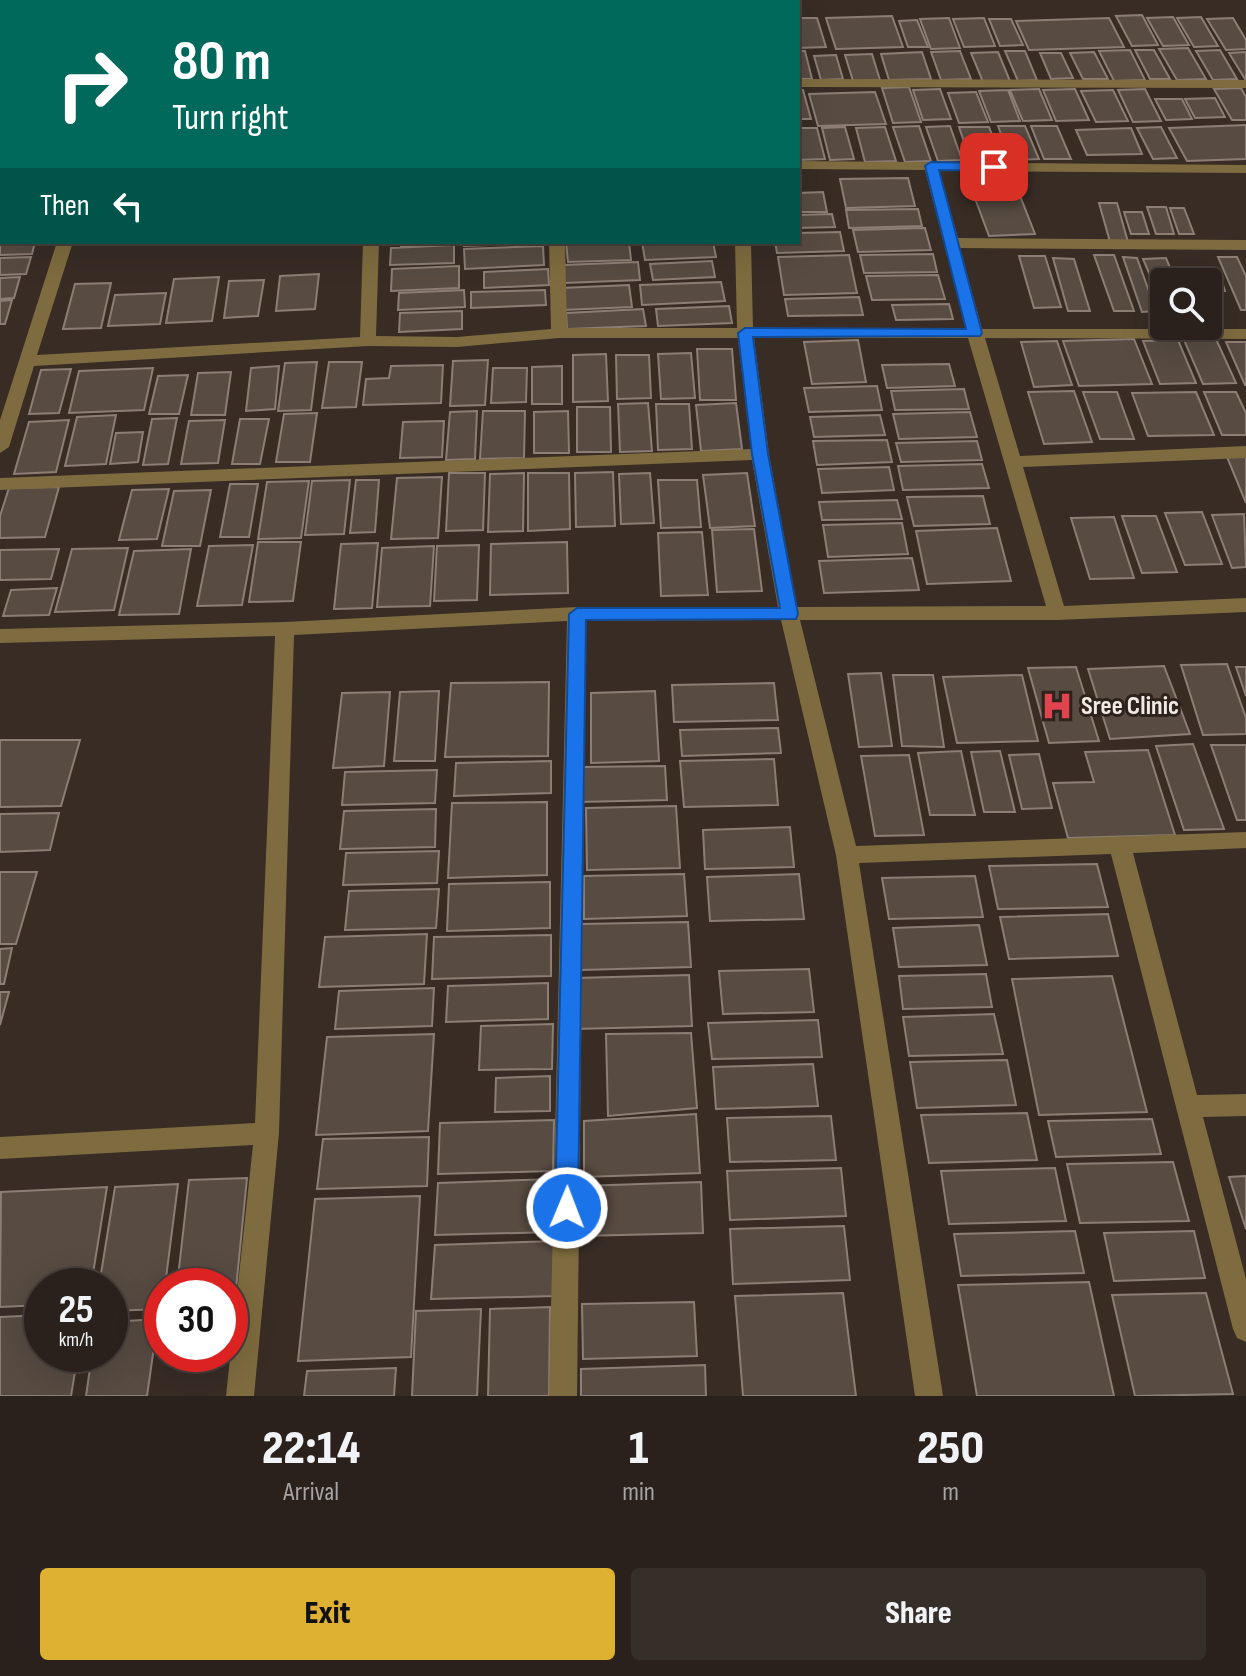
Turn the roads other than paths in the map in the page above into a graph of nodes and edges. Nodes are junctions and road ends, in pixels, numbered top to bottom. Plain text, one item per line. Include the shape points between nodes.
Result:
1 (800, 83) edge
2 (1246, 84) edge
3 (800, 165) edge
4 (931, 166) junction
5 (1246, 169) edge
6 (951, 243) junction
7 (64, 244) edge
8 (371, 244) edge
9 (557, 244) edge
10 (743, 244) edge
11 (1246, 245) edge
12 (559, 333) junction
13 (745, 333) junction
14 (975, 333) junction
15 (1246, 334) edge
16 (368, 341) junction
17 (27, 361) junction
18 (0, 447) edge
19 (1246, 452) edge
20 (760, 454) junction
21 (1014, 462) junction
22 (0, 484) edge
23 (1246, 605) edge
24 (1057, 613) junction
25 (577, 614) junction
26 (789, 614) junction
27 (285, 629) junction
28 (0, 636) edge
29 (1246, 840) edge
30 (1120, 845) junction
31 (847, 855) junction
32 (1246, 1105) edge
33 (1187, 1106) junction
34 (267, 1133) junction
35 (0, 1148) edge
36 (1246, 1329) edge
37 (240, 1396) edge
38 (563, 1396) edge
39 (929, 1396) edge

1 - 2 street
3 - 4 street
4 - 5 street
4 - 6 street
6 - 11 street
6 - 14 street
7 - 17 street
8 - 16 street
9 - 12 street
10 - 13 street
12 - 13 street
12 - 16 street via 457,342
13 - 14 street
13 - 20 street
14 - 15 street
14 - 21 street
16 - 17 street
17 - 18 street
19 - 21 street
20 - 22 street
20 - 26 street
21 - 24 street
23 - 24 street
24 - 26 street
25 - 26 street
25 - 27 street
25 - 38 street
26 - 31 street
27 - 28 street
27 - 34 street
29 - 30 street
30 - 31 street
30 - 33 street
31 - 39 street
32 - 33 street
33 - 36 street
34 - 35 street
34 - 37 street

